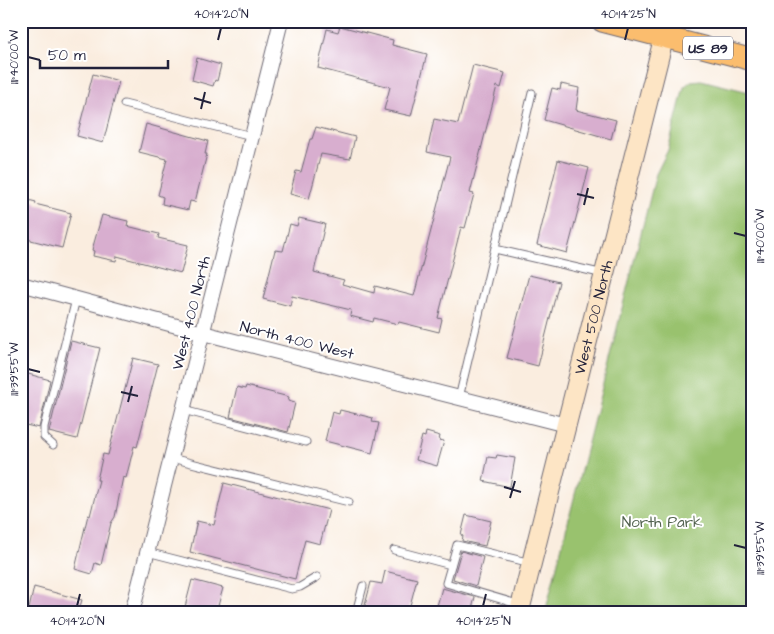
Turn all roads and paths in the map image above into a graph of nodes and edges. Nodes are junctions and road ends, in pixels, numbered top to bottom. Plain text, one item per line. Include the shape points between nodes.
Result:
1 (281, 21) edge
2 (602, 21) edge
3 (666, 29) edge
4 (753, 60) edge
5 (532, 93) dead end
6 (124, 104) dead end
7 (252, 136) junction
8 (495, 249) junction
9 (604, 274) junction
10 (21, 284) edge
11 (76, 299) junction
12 (203, 333) junction
13 (459, 398) junction
14 (183, 410) junction
15 (566, 425) junction
16 (306, 442) dead end
17 (53, 444) dead end
18 (171, 458) junction
19 (349, 502) dead end
20 (394, 550) dead end
21 (147, 552) junction
22 (532, 563) junction
23 (451, 565) junction
24 (317, 577) dead end
25 (363, 586) dead end
26 (520, 609) edge
27 (132, 613) edge
28 (356, 613) edge

1 - 7 street, West 400 North
2 - 3 main road, US 89
3 - 4 main road, US 89
3 - 9 street, West 500 North
5 - 8 lane
6 - 7 lane
7 - 12 street, West 400 North
8 - 9 lane
8 - 13 lane
9 - 15 street, West 500 North
10 - 11 street, North 400 West
11 - 12 street, North 400 West
11 - 17 lane via 44,427 44,437
12 - 13 street, North 400 West
12 - 14 street, West 400 North
13 - 15 street, North 400 West
14 - 16 lane
14 - 18 street, West 400 North
15 - 22 street, West 500 North
18 - 19 lane
18 - 21 street, West 400 North
20 - 23 lane
21 - 24 lane via 292,589
21 - 27 street, West 400 North
22 - 23 lane via 457,545
22 - 26 street, West 500 North
23 - 26 lane via 446,583
25 - 28 lane

